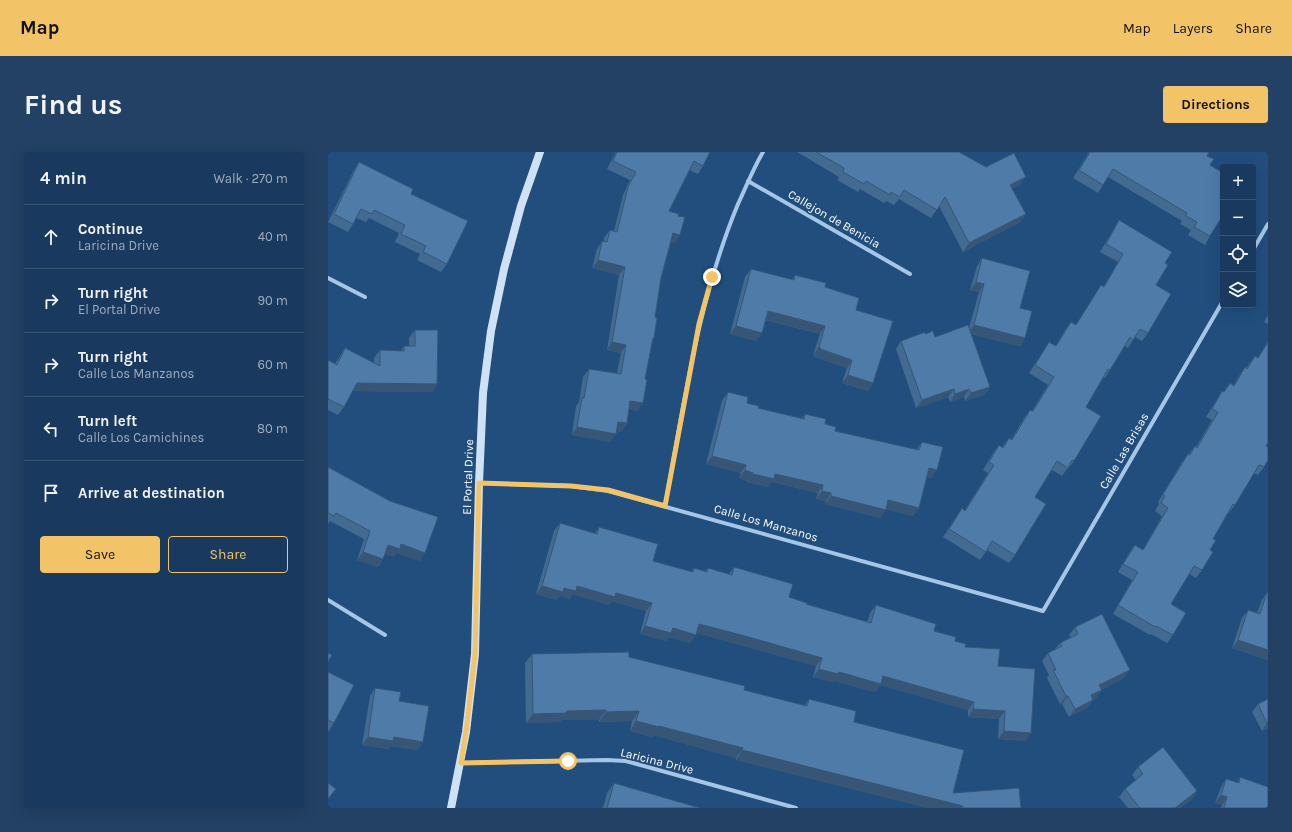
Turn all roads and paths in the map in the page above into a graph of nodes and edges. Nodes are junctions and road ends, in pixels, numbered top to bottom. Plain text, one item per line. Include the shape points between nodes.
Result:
1 (540, 152) edge
2 (763, 152) edge
3 (748, 181) junction
4 (1268, 224) edge
5 (1256, 245) edge
6 (910, 274) dead end
7 (328, 278) edge
8 (364, 297) dead end
9 (1220, 306) edge
10 (479, 483) junction
11 (665, 506) junction
12 (328, 600) edge
13 (1043, 611) joint
14 (385, 635) dead end
15 (461, 763) junction
16 (451, 808) edge
17 (796, 808) edge

1 - 10 street, El Portal Drive via 521,206 504,269 492,331 483,394
2 - 3 street
3 - 6 street, Callejon de Benicia
3 - 11 street via 727,231 699,324
4 - 5 street
7 - 8 street
9 - 13 street, Calle Las Brisas
10 - 11 street, Calle Los Manzanos via 608,490
10 - 15 street, El Portal Drive via 475,654
11 - 13 street, Calle Los Manzanos
12 - 14 street
15 - 16 street, El Portal Drive
15 - 17 street, Laricina Drive via 626,761

